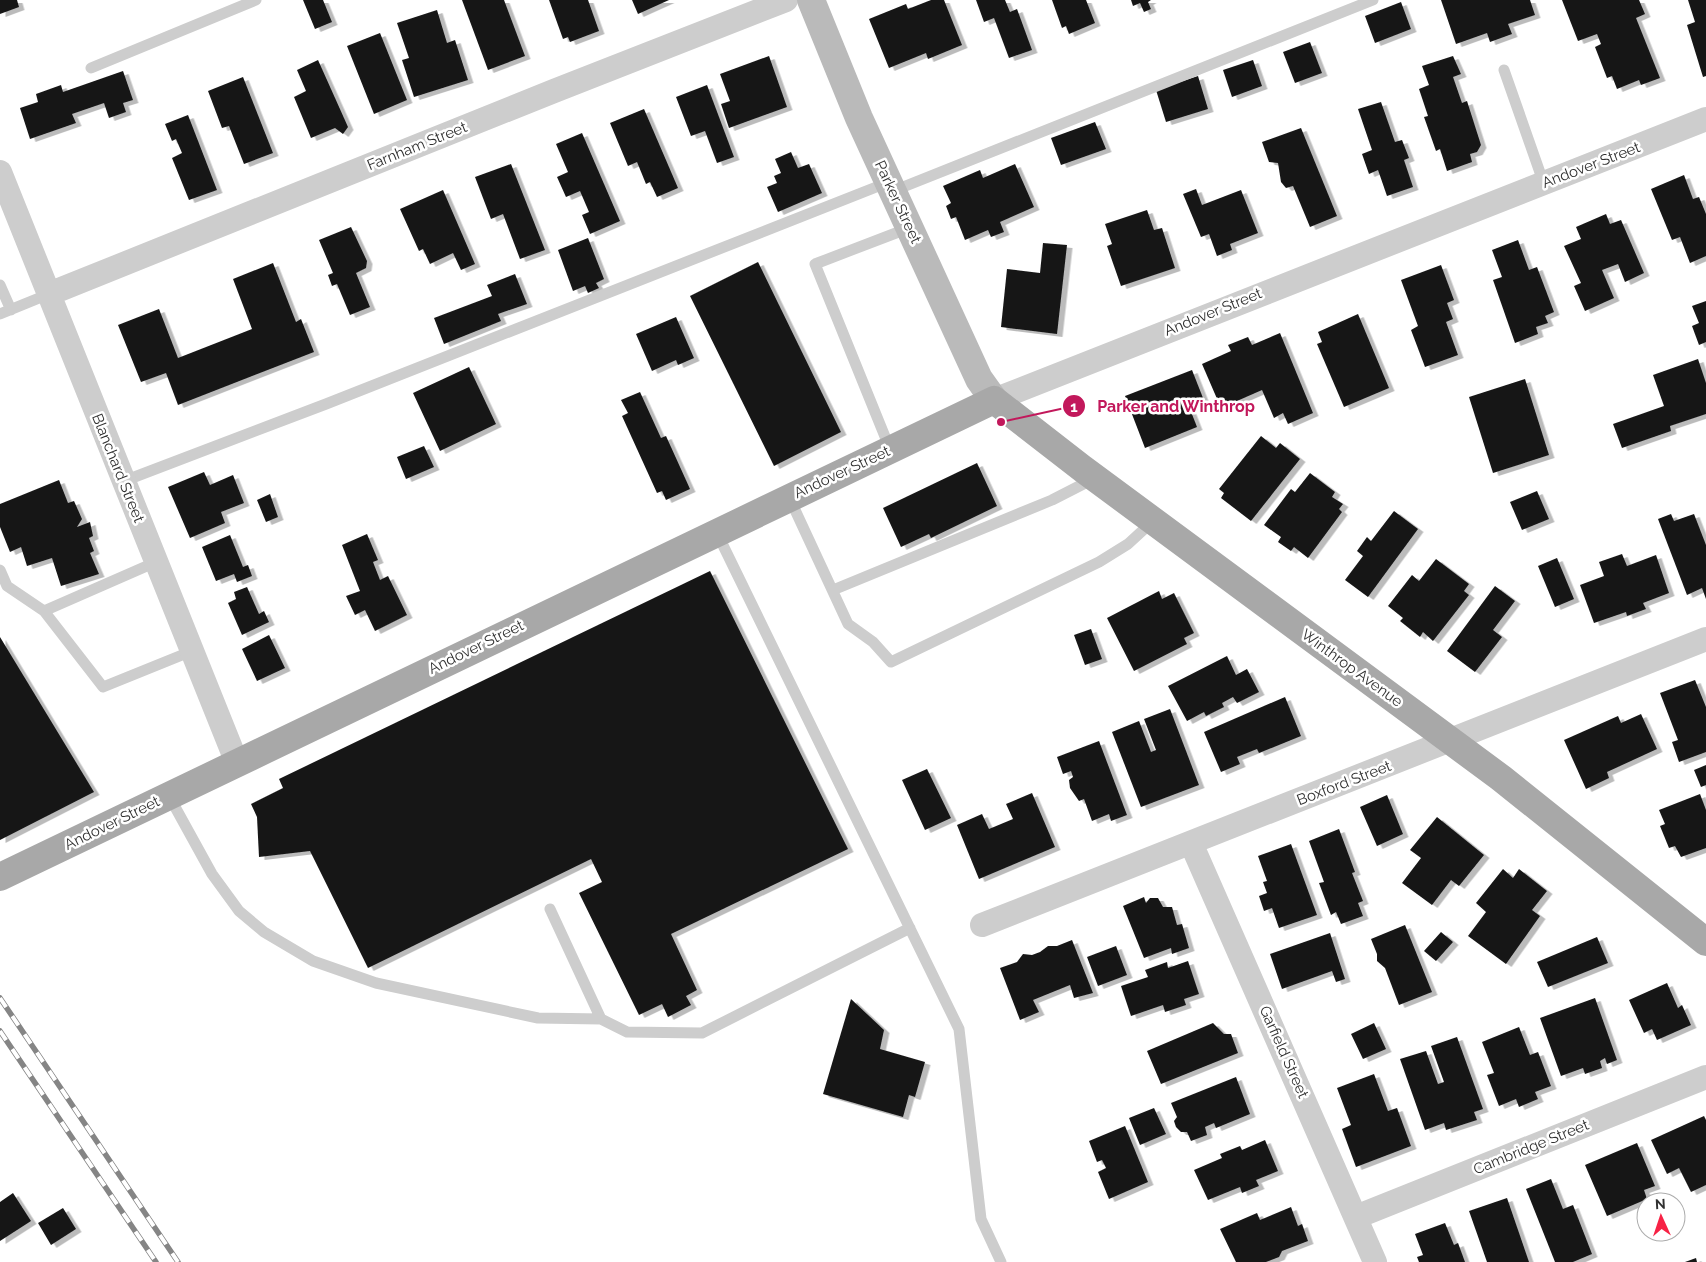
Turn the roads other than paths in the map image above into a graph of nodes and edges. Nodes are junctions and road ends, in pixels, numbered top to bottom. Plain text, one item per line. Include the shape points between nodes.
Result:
1 (256, 0) edge
2 (786, 0) edge
3 (811, 0) edge
4 (1373, 0) edge
5 (91, 68) dead end
6 (1504, 70) dead end
7 (1706, 119) edge
8 (0, 172) edge
9 (1544, 184) junction
10 (891, 187) junction
11 (910, 228) junction
12 (0, 285) edge
13 (49, 294) junction
14 (11, 310) junction
15 (0, 314) edge
16 (994, 400) junction
17 (890, 449) junction
18 (1096, 478) junction
19 (124, 480) junction
20 (790, 497) junction
21 (1153, 521) junction
22 (717, 532) junction
23 (156, 562) junction
24 (0, 570) edge
25 (833, 590) junction
26 (44, 611) junction
27 (1706, 639) edge
28 (192, 651) junction
29 (1451, 741) junction
30 (237, 763) junction
31 (169, 796) junction
32 (1191, 842) junction
33 (0, 877) edge
34 (550, 909) dead end
35 (982, 924) dead end
36 (910, 928) junction
37 (1706, 942) edge
38 (601, 1019) junction
39 (1706, 1077) edge
40 (1356, 1217) junction
41 (1001, 1262) edge
42 (1376, 1262) edge

1 - 5 lane
2 - 13 street, Farnham Street
3 - 10 main road, Parker Street
4 - 10 lane
6 - 9 lane
7 - 9 street, Andover Street
8 - 13 street, Blanchard Street
9 - 16 street, Andover Street via 1336,263
10 - 11 main road, Parker Street
10 - 19 lane
11 - 16 main road, Parker Street via 979,379
11 - 17 lane via 815,264
12 - 14 lane
13 - 14 lane
13 - 19 street, Blanchard Street
14 - 15 lane
16 - 17 main road, Andover Street
16 - 18 main road, Winthrop Avenue
17 - 20 main road, Andover Street
18 - 21 main road, Winthrop Avenue
18 - 25 lane via 1052,500
19 - 23 street, Blanchard Street
20 - 22 main road, Andover Street
20 - 25 lane
21 - 25 lane via 1128,544 1099,562 891,662 873,642 848,624
21 - 29 main road, Winthrop Avenue
22 - 30 main road, Andover Street
22 - 36 lane
23 - 26 lane
23 - 28 street, Blanchard Street
24 - 26 lane via 7,586
26 - 28 lane via 103,687
27 - 29 street, Boxford Street
28 - 30 street, Blanchard Street
29 - 32 street, Boxford Street
29 - 37 main road, Winthrop Avenue
30 - 31 main road, Andover Street
31 - 33 main road, Andover Street
31 - 38 lane via 212,874 239,911 264,932 313,960 376,983 538,1018
32 - 35 street, Boxford Street
32 - 40 street, Garfield Street
34 - 38 lane
36 - 38 lane via 702,1033 627,1032
36 - 41 lane via 959,1029 981,1218
39 - 40 street, Cambridge Street
40 - 42 street, Garfield Street

